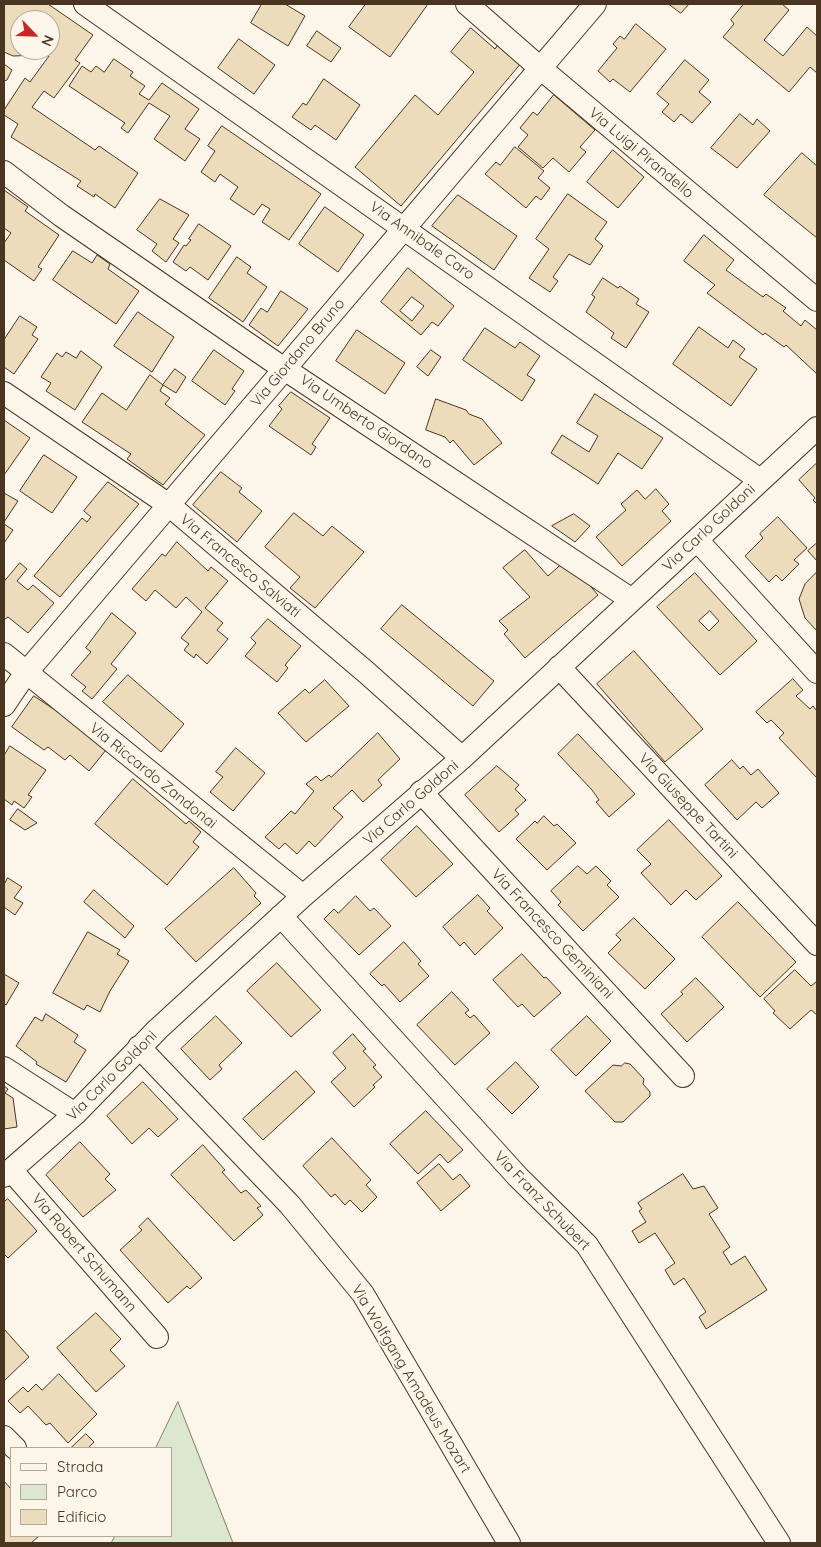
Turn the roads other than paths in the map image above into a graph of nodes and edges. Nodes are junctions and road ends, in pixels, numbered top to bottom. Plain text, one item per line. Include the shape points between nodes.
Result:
1 (84, 4) edge
2 (467, 4) edge
3 (595, 4) edge
4 (539, 67) junction
5 (4, 172) edge
6 (404, 228) junction
7 (817, 300) edge
8 (285, 369) junction
9 (4, 393) edge
10 (817, 428) edge
11 (760, 480) junction
12 (169, 505) junction
13 (697, 540) junction
14 (632, 600) junction
15 (4, 654) edge
16 (559, 667) junction
17 (817, 672) edge
18 (25, 674) junction
19 (4, 705) edge
20 (462, 758) junction
21 (421, 792) junction
22 (304, 896) junction
23 (281, 916) junction
24 (817, 944) edge
25 (139, 1047) junction
26 (4, 1068) edge
27 (684, 1076) dead end
28 (75, 1114) junction
29 (7, 1173) edge
30 (158, 1337) dead end
31 (4, 1437) edge
32 (13, 1447) edge
33 (509, 1543) edge
34 (778, 1543) edge

1 - 6 street, Via Annibale Caro
2 - 4 street, Via Luigi Pirandello
3 - 4 street, Via Giordano Bruno
4 - 6 street, Via Giordano Bruno
4 - 7 street, Via Luigi Pirandello
5 - 8 street, Via Umberto Giordano via 62,216
6 - 8 street, Via Giordano Bruno
6 - 11 street, Via Annibale Caro
8 - 12 street, Via Giordano Bruno
8 - 14 street, Via Umberto Giordano
9 - 12 street, Via Francesco Salviati
10 - 11 street, Via Carlo Goldoni
11 - 13 street, Via Carlo Goldoni
12 - 18 street, Via Giordano Bruno
12 - 20 street, Via Francesco Salviati via 368,673
13 - 14 street, Via Carlo Goldoni
13 - 17 street
14 - 16 street, Via Carlo Goldoni
15 - 18 street, Via Riccardo Zandonai
16 - 20 street, Via Carlo Goldoni
16 - 24 street, Via Giuseppe Tartini
18 - 19 street, Via Giordano Bruno
18 - 22 street, Via Riccardo Zandonai
20 - 21 street, Via Carlo Goldoni
21 - 22 street, Via Carlo Goldoni
21 - 27 street, Via Francesco Geminiani
22 - 23 street, Via Carlo Goldoni
23 - 25 street, Via Carlo Goldoni
23 - 34 street, Via Franz Schubert via 518,1177 587,1245
25 - 28 street, Via Carlo Goldoni
25 - 33 street, Via Wolfgang Amadeus Mozart via 290,1204 364,1294
26 - 28 street
28 - 29 street, Via Carlo Goldoni
29 - 30 street, Via Robert Schumann
31 - 32 street

